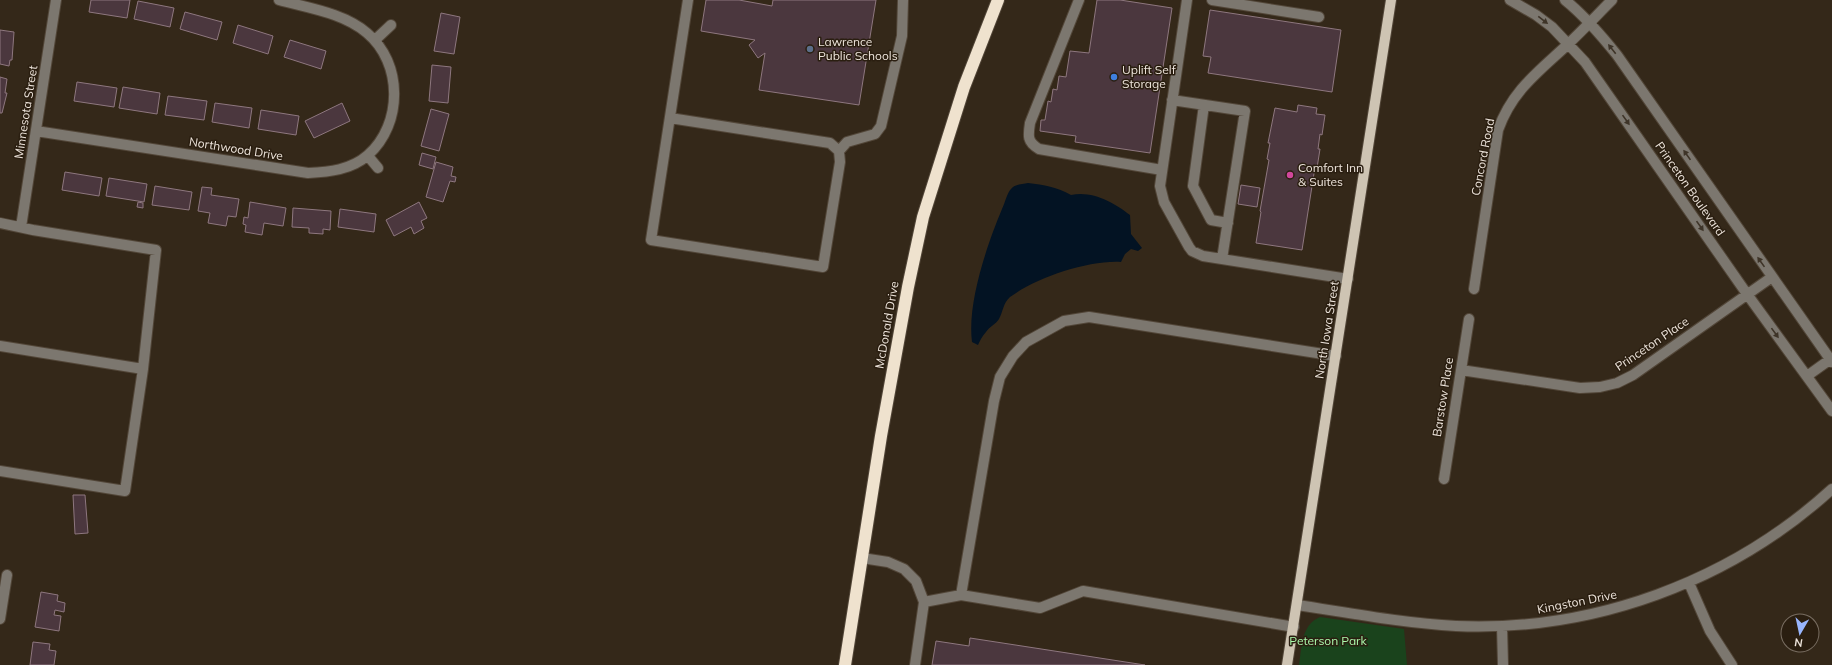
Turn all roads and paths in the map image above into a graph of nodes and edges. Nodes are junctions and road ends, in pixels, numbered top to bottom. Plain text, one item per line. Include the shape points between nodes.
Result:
1 (56, 0) edge
2 (279, 0) edge
3 (688, 0) edge
4 (902, 0) edge
5 (998, 0) edge
6 (1079, 0) edge
7 (1187, 0) edge
8 (1212, 0) edge
9 (1391, 0) edge
10 (1510, 0) edge
11 (1565, 0) edge
12 (1612, 0) edge
13 (1319, 17) dead end
14 (1589, 22) junction
15 (391, 25) dead end
16 (375, 40) junction
17 (1569, 43) junction
18 (1172, 100) junction
19 (1204, 104) junction
20 (670, 118) junction
21 (36, 131) junction
22 (839, 151) junction
23 (368, 156) junction
24 (378, 168) dead end
25 (1162, 170) junction
26 (0, 223) edge
27 (1228, 223) junction
28 (21, 227) junction
29 (1222, 259) junction
30 (1772, 277) junction
31 (1348, 279) junction
32 (1474, 289) dead end
33 (1747, 294) junction
34 (1469, 319) dead end
35 (0, 346) edge
36 (1336, 356) junction
37 (1831, 360) edge
38 (142, 369) junction
39 (1461, 370) junction
40 (1807, 376) junction
41 (1832, 411) edge
42 (0, 471) edge
43 (1444, 479) dead end
44 (1832, 489) edge
45 (862, 558) junction
46 (7, 575) dead end
47 (1689, 583) junction
48 (961, 595) junction
49 (924, 602) junction
50 (1297, 605) junction
51 (0, 619) edge
52 (1502, 626) junction
53 (1294, 627) junction
54 (844, 665) edge
55 (915, 665) edge
56 (1287, 665) edge
57 (1503, 665) edge
58 (1732, 665) edge

1 - 21 street, Minnesota Street
2 - 16 street, Northwood Drive via 357,25
3 - 20 street
4 - 22 street via 902,36 881,126 875,134 847,142
5 - 45 highway, McDonald Drive via 964,87 922,217 903,311
6 - 25 street via 1030,123 1028,139 1031,145 1039,149
7 - 18 street
8 - 13 street
9 - 31 main road, North Iowa Street
10 -> 17 street, Princeton Boulevard via 1536,15
11 - 14 street, Princeton Boulevard
12 - 14 street, Concord Road
14 - 17 street, Concord Road
30 -> 14 street, Princeton Boulevard via 1617,55
15 - 16 street
16 - 23 street, Northwood Drive via 386,56 391,71 394,100 386,129
17 - 32 street, Concord Road via 1530,80 1504,113 1498,130
17 -> 33 street, Princeton Boulevard via 1586,62
18 - 19 street
18 - 25 street
19 - 27 street via 1193,186 1211,220
19 - 27 street via 1245,111
20 - 22 street via 830,143
20 - 22 street via 651,240 824,267 840,162
21 - 23 street, Northwood Drive via 308,173 330,172 351,166
21 - 28 street, Minnesota Street
23 - 24 street
25 - 29 street via 1161,195 1189,247 1197,254
26 - 28 street
27 - 29 street
28 - 38 street via 156,250
29 - 31 street
30 - 33 street, Princeton Place
30 - 37 street, Princeton Boulevard
31 - 36 main road, North Iowa Street
33 - 39 street, Princeton Place via 1633,375 1617,383 1580,388
33 -> 40 street, Princeton Boulevard
34 - 39 street, Barstow Place
35 - 38 street
36 - 48 street via 1089,317 1064,321 1026,342 1000,377
36 - 50 main road, North Iowa Street
37 - 40 street
38 - 42 street via 126,491
39 - 43 street, Barstow Place
40 - 41 street, Princeton Boulevard
44 - 47 street, Kingston Drive via 1790,524 1758,546
45 - 49 street via 888,562 904,569 916,580
45 - 54 highway, McDonald Drive
46 - 51 street
47 - 52 street, Kingston Drive via 1644,600 1576,617
47 - 58 street via 1710,631
48 - 49 street
48 - 53 street via 1040,608 1083,590
49 - 55 street
50 - 52 street, Kingston Drive via 1404,621 1456,626
50 - 53 main road, North Iowa Street
52 - 57 street
53 - 56 main road, North Iowa Street

